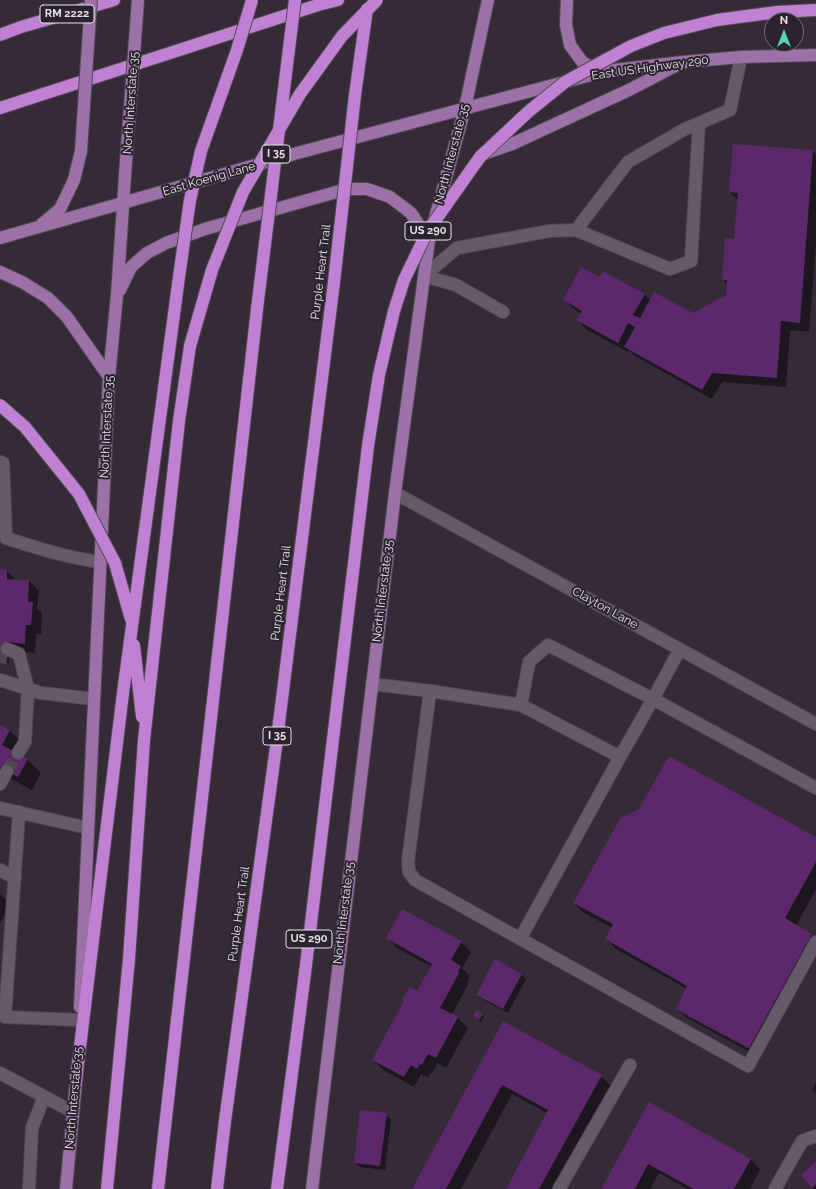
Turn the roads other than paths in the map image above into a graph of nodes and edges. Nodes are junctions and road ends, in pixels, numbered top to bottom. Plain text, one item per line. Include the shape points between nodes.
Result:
1 (91, 0) edge
2 (114, 0) edge
3 (138, 0) edge
4 (252, 0) edge
5 (295, 0) edge
6 (338, 0) edge
7 (368, 0) edge
8 (377, 0) edge
9 (488, 0) edge
10 (567, 0) edge
11 (816, 10) edge
12 (0, 35) edge
13 (816, 55) edge
14 (742, 56) junction
15 (683, 62) junction
16 (606, 71) junction
17 (0, 108) edge
18 (465, 108) junction
19 (699, 123) junction
20 (124, 203) junction
21 (38, 228) junction
22 (576, 230) junction
23 (0, 238) edge
24 (429, 240) junction
25 (0, 272) edge
26 (424, 276) junction
27 (117, 295) junction
28 (503, 312) dead end
29 (109, 377) junction
30 (0, 405) edge
31 (0, 462) edge
32 (395, 493) junction
33 (3, 538) edge
34 (101, 562) junction
35 (680, 649) junction
36 (7, 653) tunnel mouth
37 (0, 680) edge
38 (372, 684) junction
39 (28, 689) junction
40 (430, 691) junction
41 (94, 699) junction
42 (653, 699) junction
43 (521, 705) junction
44 (816, 724) edge
45 (144, 740) junction
46 (18, 753) tunnel mouth
47 (620, 757) junction
48 (7, 771) tunnel mouth
49 (0, 784) edge
50 (816, 788) edge
51 (0, 808) edge
52 (19, 812) junction
53 (88, 828) junction
54 (0, 870) edge
55 (15, 878) junction
56 (520, 939) junction
57 (816, 942) edge
58 (2, 1016) edge
59 (79, 1020) junction
60 (630, 1065) dead end
61 (0, 1073) edge
62 (76, 1080) junction
63 (44, 1097) junction
64 (73, 1112) junction
65 (816, 1136) edge
66 (29, 1189) edge
67 (66, 1189) edge
68 (107, 1189) edge
69 (158, 1189) edge
70 (217, 1189) edge
71 (277, 1189) edge
72 (312, 1189) edge
73 (559, 1189) edge
74 (775, 1189) edge

1 - 21 main road, bridge via 81,151 74,180 60,209
2 - 12 highway, RM 2222
3 - 20 main road, North Interstate 35, bridge
4 - 62 highway, bridge via 201,152 190,200 123,693
5 - 69 highway, I 35, bridge via 257,308
6 - 17 highway
7 - 70 highway, Purple Heart Trail / I 35, bridge via 276,747
8 - 45 highway, bridge via 342,36 300,94 243,192 212,270 190,346 179,421
9 - 18 main road, North Interstate 35
10 - 16 main road via 566,25 570,45 584,63
11 - 71 highway, US 290, bridge via 717,20 664,33 631,46 565,82 480,157 428,232 404,280 392,317 379,375 367,454
13 - 14 main road, East US Highway 290
14 - 15 main road, East US Highway 290
14 - 19 street via 730,110
15 - 16 main road, East US Highway 290
15 - 24 main road via 622,94 512,144 483,154 453,186
16 - 18 main road, East US Highway 290
18 - 20 main road, East Koenig Lane
18 - 24 main road, North Interstate 35
19 - 22 street via 628,162
19 - 22 street via 691,261 670,269
20 - 21 main road, East Koenig Lane
20 - 27 main road, North Interstate 35
21 - 23 main road, East Koenig Lane
22 - 26 street via 549,231 457,248
24 - 26 main road, North Interstate 35
24 - 27 main road via 411,212 390,197 368,189 347,190 166,243 147,253 132,267
25 - 29 main road via 48,298 67,317
26 - 28 street via 456,286
26 - 32 main road, North Interstate 35
27 - 29 main road, North Interstate 35
29 - 34 main road, North Interstate 35
30 - 45 highway, bridge via 25,427 79,494 115,563 132,623
31 - 33 street via 3,463
32 - 35 street, Clayton Lane
32 - 38 main road, North Interstate 35
33 - 34 street via 60,555
34 - 41 main road, North Interstate 35
35 - 42 street
35 - 44 street, Clayton Lane
36 - 39 street via 19,654
37 - 39 street
38 - 40 street
38 - 72 main road, North Interstate 35
39 - 41 street via 41,693
39 - 46 street via 25,742
40 - 43 street
40 - 56 street via 408,861 409,872 415,880
41 - 53 main road, North Interstate 35
42 - 43 street via 548,645 529,662
42 - 47 street
42 - 50 street
43 - 47 street
45 - 68 highway via 128,959
47 - 56 street
48 - 49 street
51 - 52 street
52 - 53 street
52 - 55 street
53 - 59 main road, North Interstate 35
54 - 55 street
55 - 58 street
56 - 57 street via 748,1066
58 - 59 street
59 - 62 main road, North Interstate 35
60 - 73 street
61 - 63 street
62 - 64 main road, North Interstate 35
63 - 64 street
63 - 66 street via 32,1128
64 - 67 main road, North Interstate 35
65 - 74 street via 802,1141

